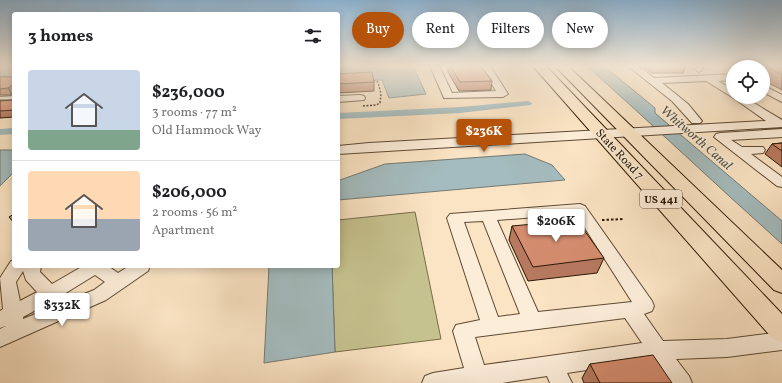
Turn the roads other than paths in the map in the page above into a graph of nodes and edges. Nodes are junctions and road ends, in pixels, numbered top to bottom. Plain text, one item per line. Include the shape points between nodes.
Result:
1 (442, 84) edge
2 (496, 84) edge
3 (555, 84) edge
4 (579, 84) edge
5 (655, 84) edge
6 (770, 92) edge
7 (360, 98) dead end
8 (12, 99) edge
9 (340, 99) edge
10 (782, 99) edge
11 (0, 100) edge
12 (748, 104) edge
13 (696, 121) junction
14 (779, 123) edge
15 (671, 126) junction
16 (624, 129) junction
17 (598, 130) junction
18 (340, 141) edge
19 (340, 150) edge
20 (759, 150) dead end
21 (739, 151) junction
22 (782, 183) edge
23 (488, 216) junction
24 (16, 268) edge
25 (32, 268) edge
26 (78, 268) edge
27 (117, 268) edge
28 (126, 268) edge
29 (103, 271) edge
30 (782, 284) edge
31 (47, 291) junction
32 (630, 310) junction
33 (532, 321) junction
34 (7, 322) edge
35 (492, 326) junction
36 (782, 331) edge
37 (782, 342) edge
38 (659, 350) junction
39 (557, 374) edge
40 (514, 377) edge
41 (478, 380) edge
42 (433, 383) edge
43 (681, 383) edge

1 - 2 street via 448,96 503,94
3 - 17 main road, State Road 7 / US 441
4 - 16 main road, State Road 7 / US 441
5 - 13 street via 688,111
6 - 10 street
7 - 9 street
8 - 11 street
12 - 14 street
13 - 14 street
13 - 15 street
14 - 15 street
14 - 21 street via 720,137
15 - 16 street
16 - 17 street
16 - 30 main road, State Road 7 / US 441
17 - 18 street
17 - 19 street
17 - 36 main road, State Road 7 / US 441
20 - 21 street
21 - 22 street
23 - 32 street via 580,209 645,306
23 - 33 street
23 - 35 street via 455,218
24 - 34 street via 8,281
25 - 31 street via 32,275
26 - 31 street
27 - 29 street
28 - 29 street
29 - 31 street
29 - 34 street via 100,295 53,314
31 - 34 street
32 - 33 street
32 - 38 street
33 - 35 street
35 - 41 street via 463,331
37 - 38 street via 727,348
38 - 39 street
38 - 43 street
39 - 40 street
40 - 41 street
41 - 42 street

